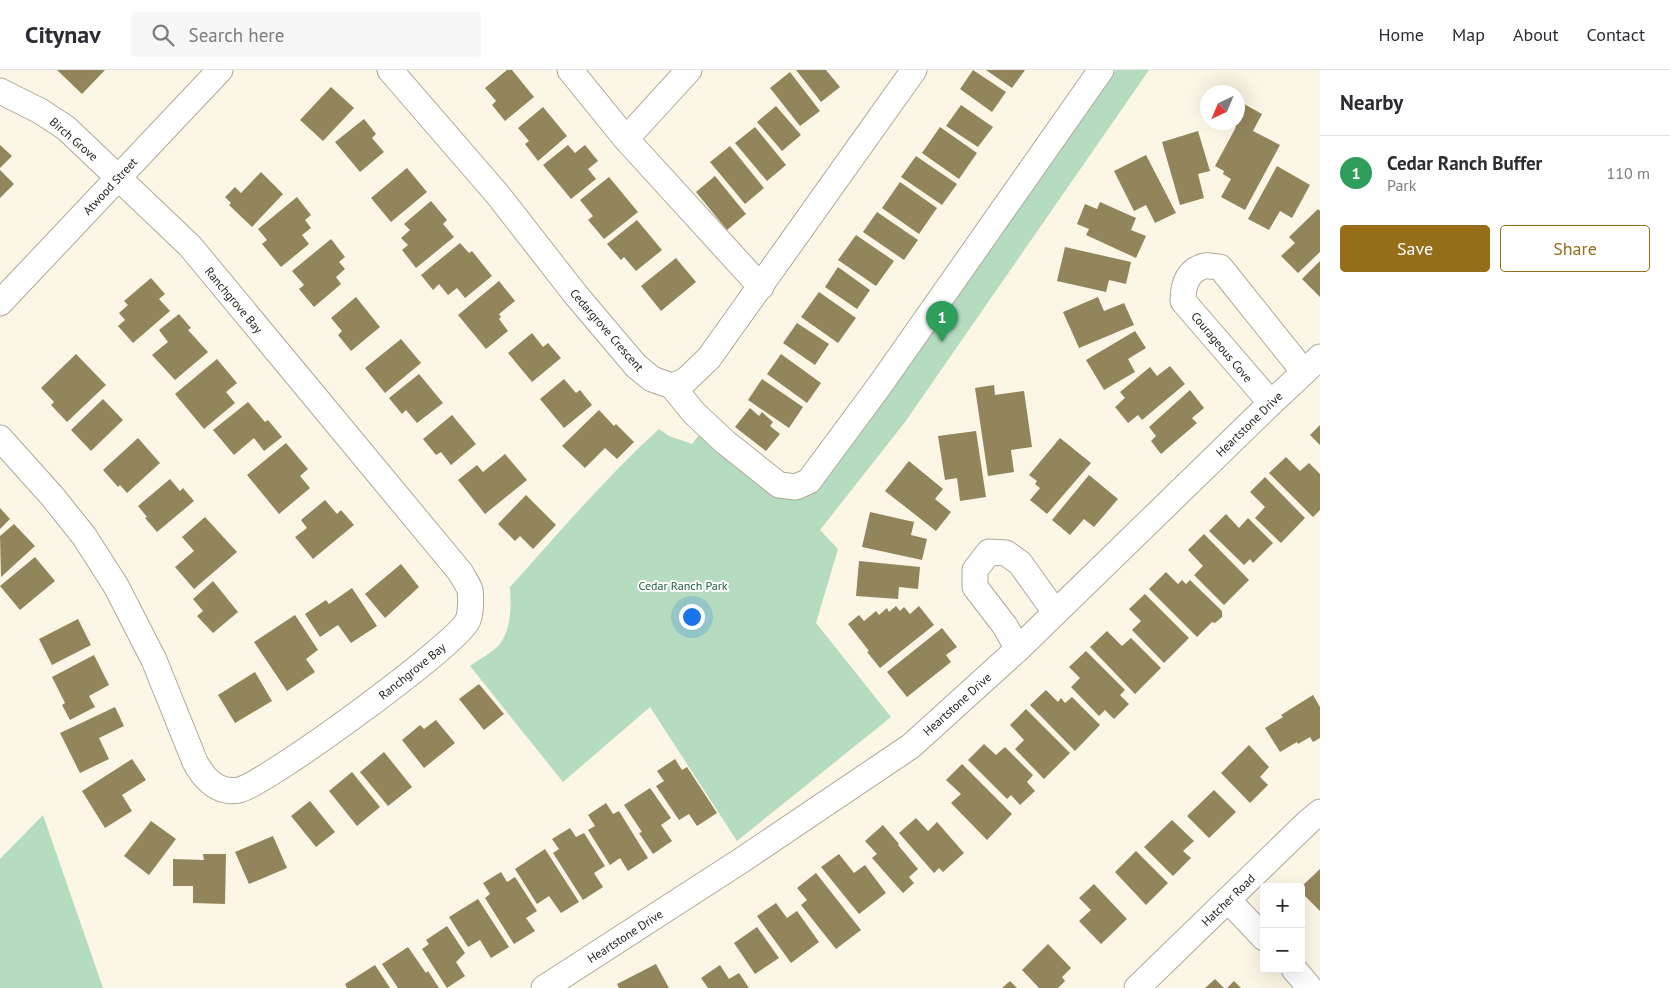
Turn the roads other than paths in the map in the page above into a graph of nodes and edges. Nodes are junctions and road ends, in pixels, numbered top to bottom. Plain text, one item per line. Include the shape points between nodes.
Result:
1 (220, 70) edge
2 (390, 70) edge
3 (570, 70) edge
4 (690, 70) edge
5 (914, 70) edge
6 (1101, 70) edge
7 (0, 91) edge
8 (626, 138) junction
9 (117, 179) junction
10 (761, 287) junction
11 (0, 303) edge
12 (1312, 364) edge
13 (672, 386) junction
14 (1271, 403) junction
15 (0, 438) edge
16 (1055, 612) junction
17 (1018, 649) junction
18 (1320, 812) edge
19 (1228, 900) junction
20 (1260, 934) edge
21 (1297, 973) edge
22 (544, 988) edge
23 (1137, 988) edge
24 (1310, 988) edge

1 - 9 street, Atwood Street
2 - 13 street, Cedargrove Crescent via 498,195 636,366 652,379
3 - 8 street
4 - 8 street
5 - 10 street
6 - 13 street via 880,385 808,481 796,487 779,485 694,414
7 - 9 street, Birch Grove via 66,128
8 - 10 street
9 - 11 street, Atwood Street
9 - 15 street, Ranchgrove Bay via 190,246 461,573 470,589 468,621 448,642 385,694 316,743 255,784 224,791 212,784 195,762 154,660 116,586 84,536
10 - 13 street via 709,358 685,381
12 - 14 street, Heartstone Drive
12 - 14 street, Courageous Cove via 1220,267 1205,265 1192,272 1183,286 1183,302
14 - 16 street, Heartstone Drive
16 - 17 street, Heartstone Drive
16 - 17 street via 1020,562 1006,554 989,552 975,570 975,587
17 - 22 street, Heartstone Drive via 892,760
18 - 19 street, Hatcher Road
19 - 20 street
19 - 23 street, Hatcher Road
21 - 24 street

